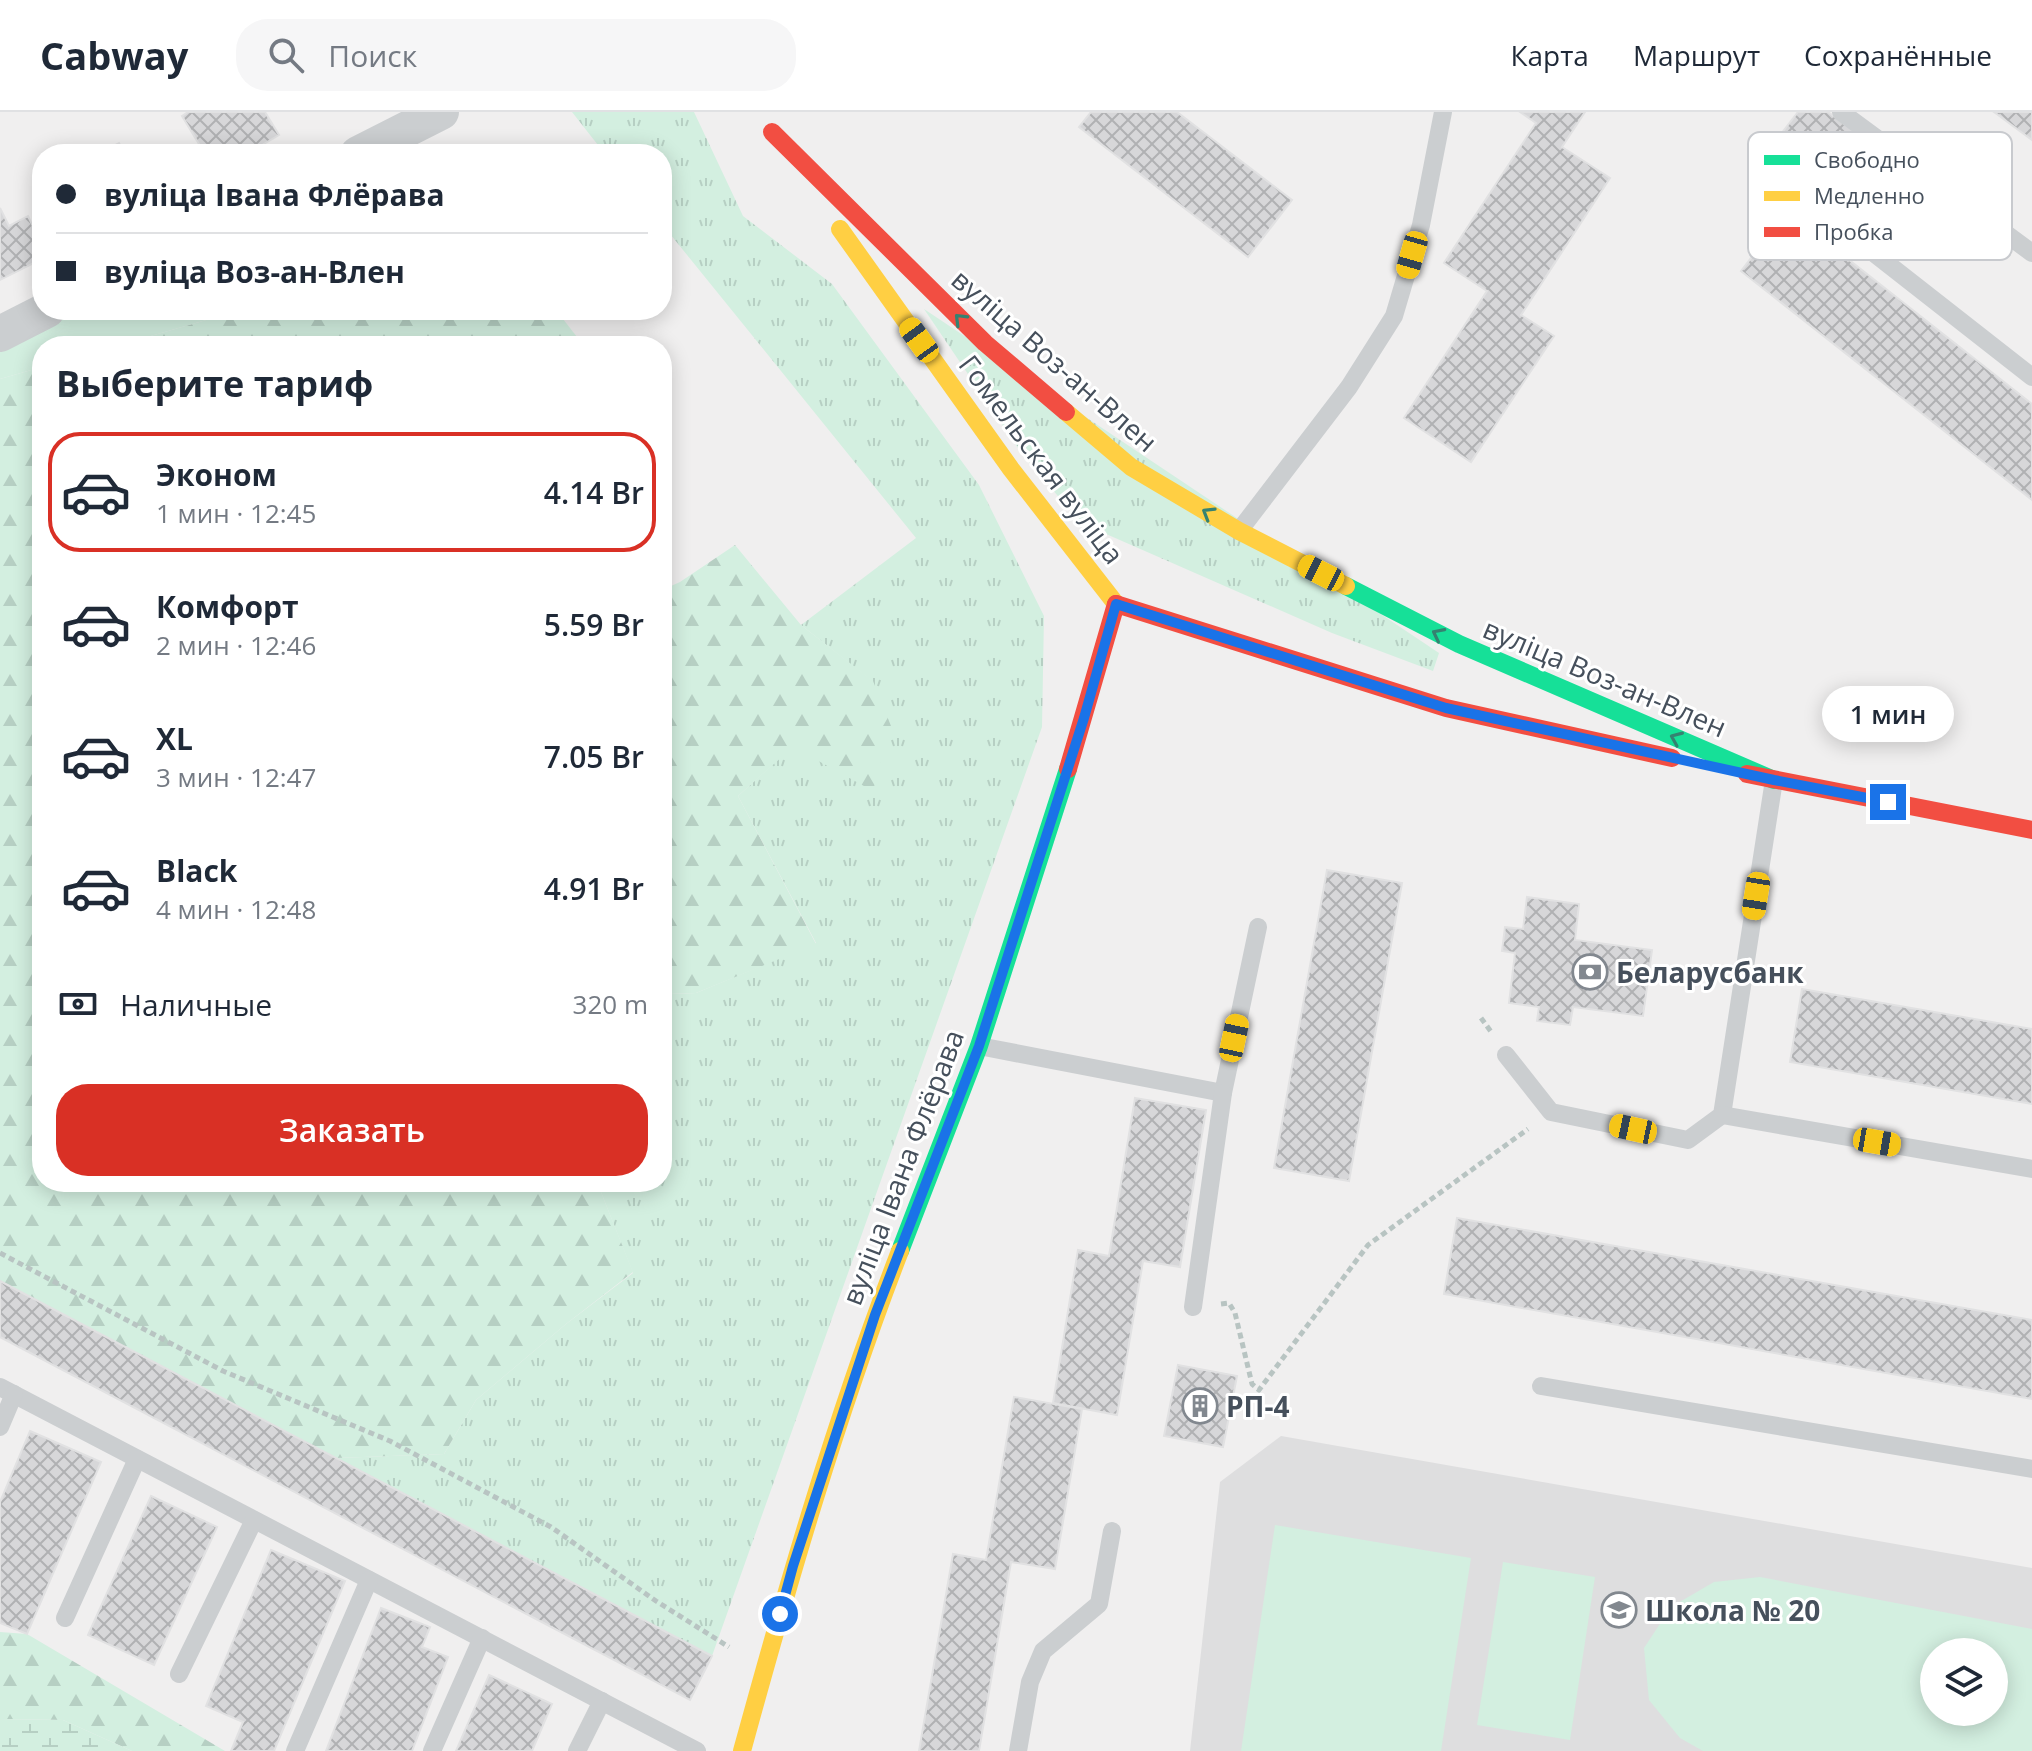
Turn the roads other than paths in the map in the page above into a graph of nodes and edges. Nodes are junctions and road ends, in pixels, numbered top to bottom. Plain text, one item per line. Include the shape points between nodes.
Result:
1 (441, 112) edge
2 (1443, 112) edge
3 (1841, 112) edge
4 (768, 127) joint
5 (1868, 132) edge
6 (378, 144) edge
7 (2012, 238) edge
8 (2032, 253) edge
9 (1883, 260) edge
10 (32, 318) edge
11 (0, 334) edge
12 (2032, 377) edge
13 (1239, 531) junction
14 (1116, 604) junction
15 (1774, 780) junction
16 (2032, 830) edge
17 (1258, 927) dead end
18 (979, 1046) junction
19 (1506, 1055) dead end
20 (1223, 1093) junction
21 (1722, 1115) junction
22 (2032, 1169) edge
23 (1193, 1307) road end
24 (1541, 1386) dead end
25 (7, 1390) edge
26 (0, 1427) edge
27 (137, 1459) junction
28 (2032, 1469) edge
29 (254, 1520) junction
30 (1112, 1531) dead end
31 (369, 1580) junction
32 (65, 1618) dead end
33 (482, 1638) junction
34 (179, 1674) dead end
35 (602, 1701) junction
36 (295, 1751) edge
37 (432, 1751) edge
38 (577, 1751) edge
39 (697, 1751) edge
40 (742, 1751) edge
41 (1018, 1751) edge

1 - 6 street
2 - 13 lane via 1421,225 1394,316 1349,387
3 - 5 lane
13 -> 4 main road, вуліца Воз-ан-Влен via 1131,467 997,354
4 - 14 main road, Гомельская вуліца via 1011,469
7 - 8 lane
9 - 12 lane
10 - 11 street
15 -> 13 main road, вуліца Воз-ан-Влен via 1459,644
14 - 15 main road, вуліца Воз-ан-Влен via 1446,708
14 - 18 main road, вуліца Івана Флёрава
15 - 16 main road, вуліца Воз-ан-Влен
15 - 21 lane
17 - 20 lane
18 - 20 lane
18 - 40 main road, вуліца Івана Флёрава via 875,1315 793,1566
19 - 21 lane via 1551,1112 1688,1140
20 - 23 lane
21 - 22 lane
24 - 28 lane
25 - 26 lane
25 - 27 lane
27 - 29 lane
27 - 32 lane
29 - 31 lane
29 - 34 lane
30 - 41 lane via 1099,1604 1043,1651 1030,1682
31 - 33 lane
31 - 36 lane
33 - 35 lane
33 - 37 lane
35 - 38 lane
35 - 39 lane

